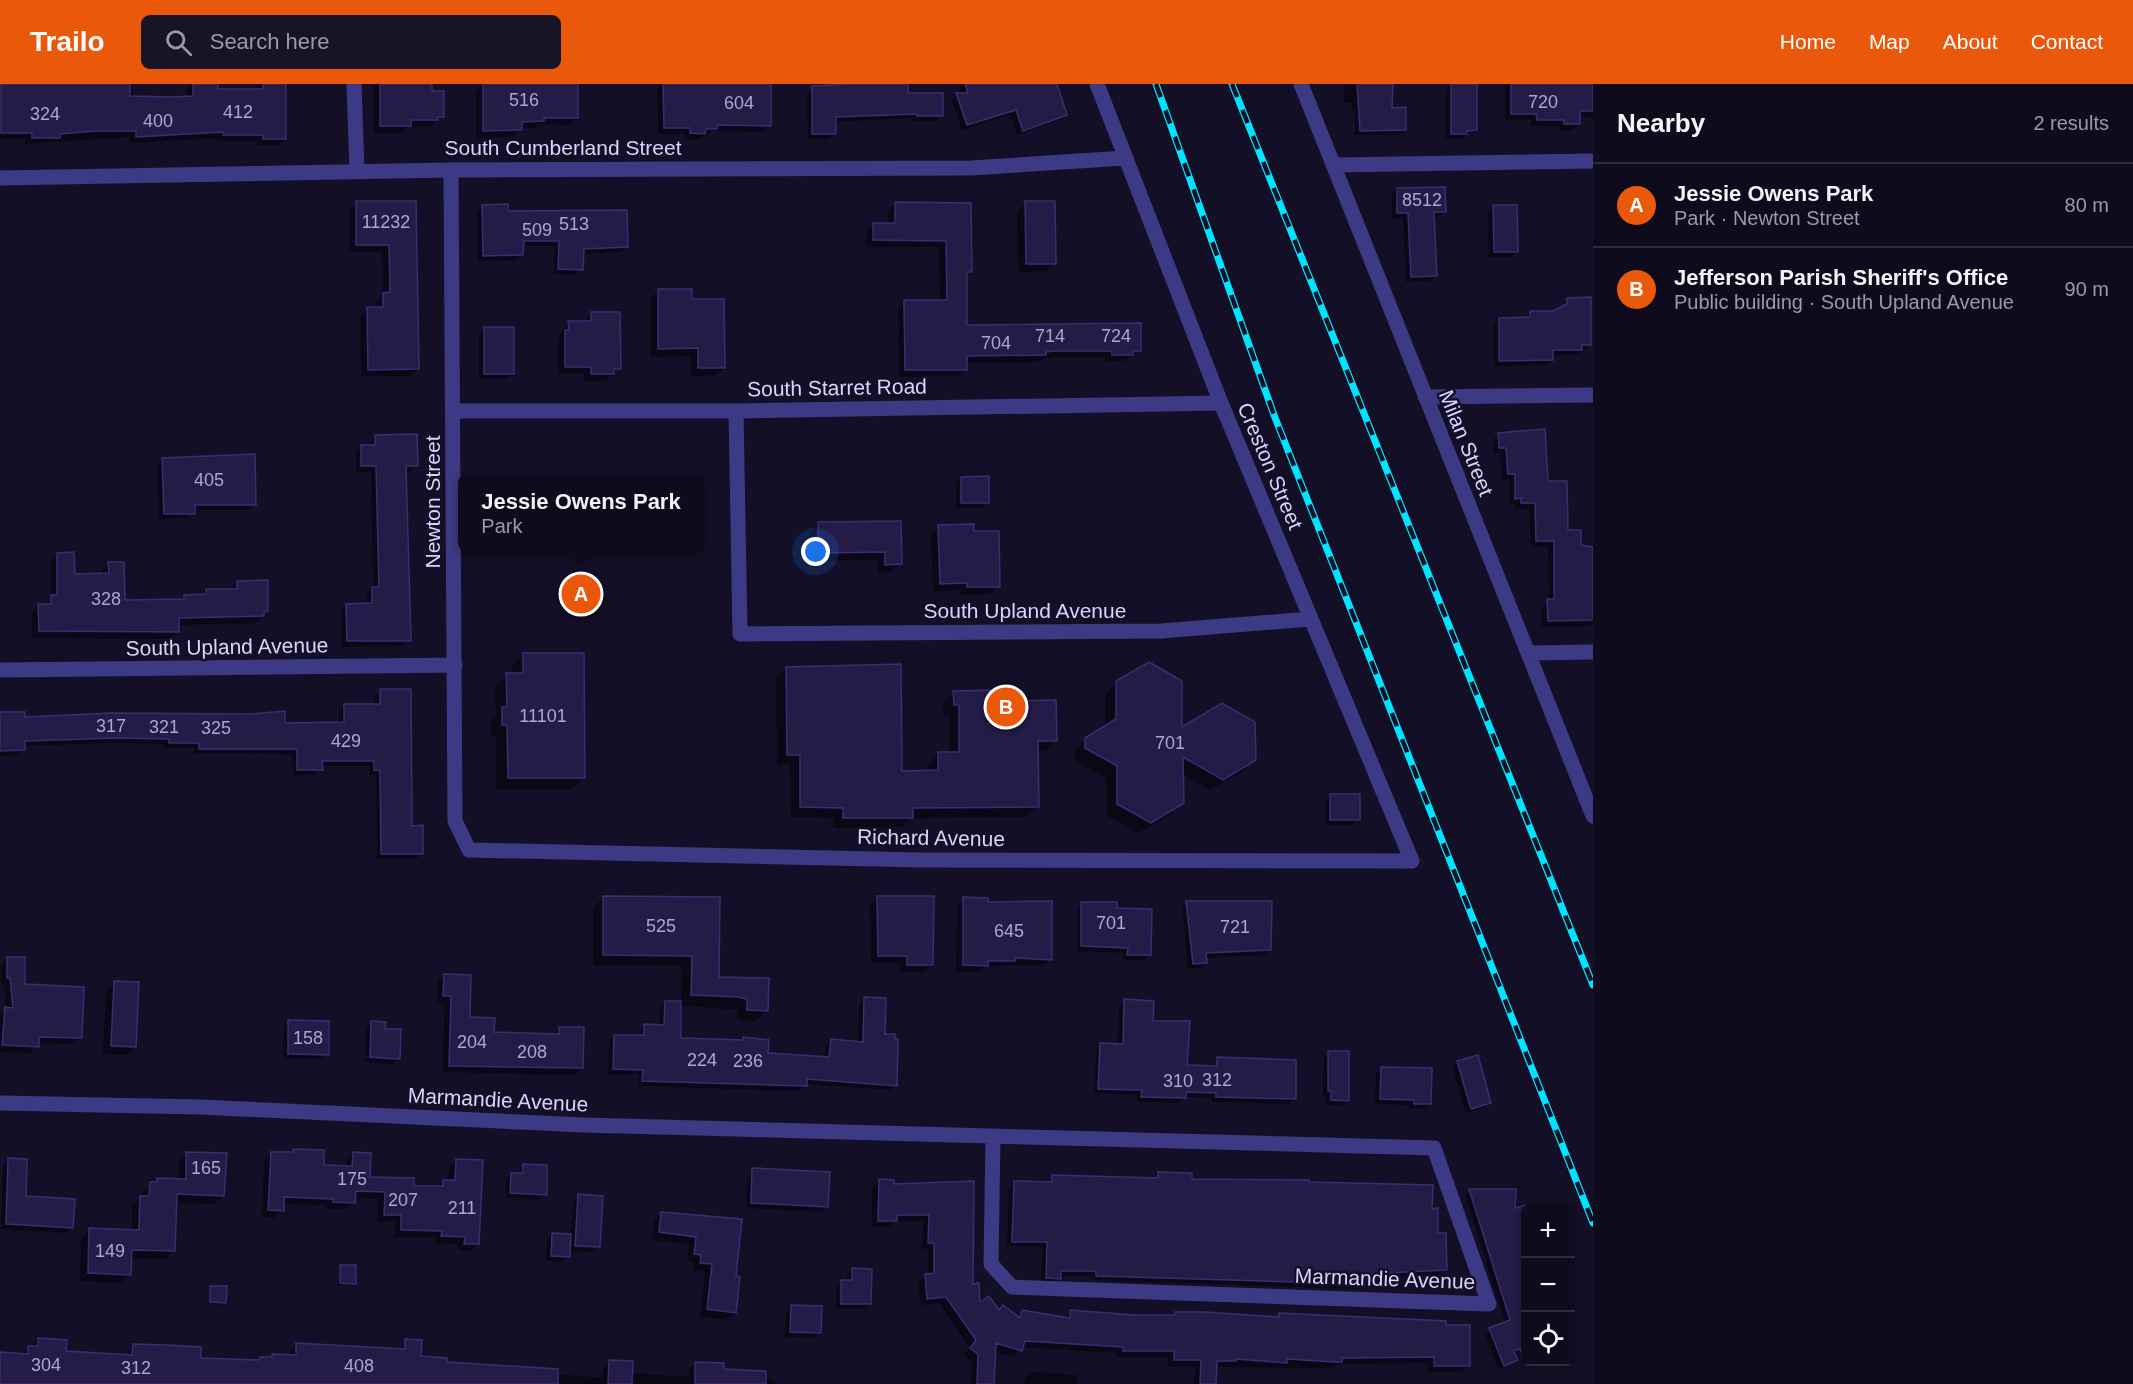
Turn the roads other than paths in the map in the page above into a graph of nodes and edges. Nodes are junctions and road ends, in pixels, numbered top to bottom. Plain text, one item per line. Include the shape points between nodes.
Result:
1 (354, 84) edge
2 (1098, 84) edge
3 (1301, 84) edge
4 (1126, 158) junction
5 (1593, 161) edge
6 (1333, 165) junction
7 (451, 170) junction
8 (357, 171) junction
9 (0, 178) edge
10 (1593, 395) edge
11 (1425, 397) junction
12 (1221, 404) junction
13 (454, 411) junction
14 (736, 411) junction
15 (1311, 619) junction
16 (1593, 652) edge
17 (1528, 653) junction
18 (454, 665) junction
19 (0, 670) edge
20 (1593, 816) edge
21 (461, 833) joint
22 (1412, 861) joint
23 (0, 1103) edge
24 (993, 1137) junction

1 - 8 street
2 - 4 street, Creston Street
3 - 6 street, Milan Street
4 - 7 street, South Cumberland Street via 971,168
4 - 12 street, Creston Street
5 - 6 street
6 - 11 street, Milan Street
7 - 8 street, South Cumberland Street
7 - 13 street, Newton Street
8 - 9 street, South Cumberland Street
10 - 11 street
11 - 17 street, Milan Street
12 - 14 street, South Starret Road
12 - 15 street, Creston Street
13 - 14 street, South Starret Road
13 - 18 street, Newton Street
14 - 15 street, South Upland Avenue via 740,634 1161,631
15 - 22 street, Creston Street
16 - 17 street
17 - 20 street, Milan Street
18 - 19 street, South Upland Avenue
18 - 21 street, Newton Street via 455,821
21 - 22 street, Richard Avenue via 469,850 920,860
23 - 24 street, Marmandie Avenue
24 - 24 street, Marmandie Avenue via 1434,1148 1489,1304 1012,1287 991,1264

